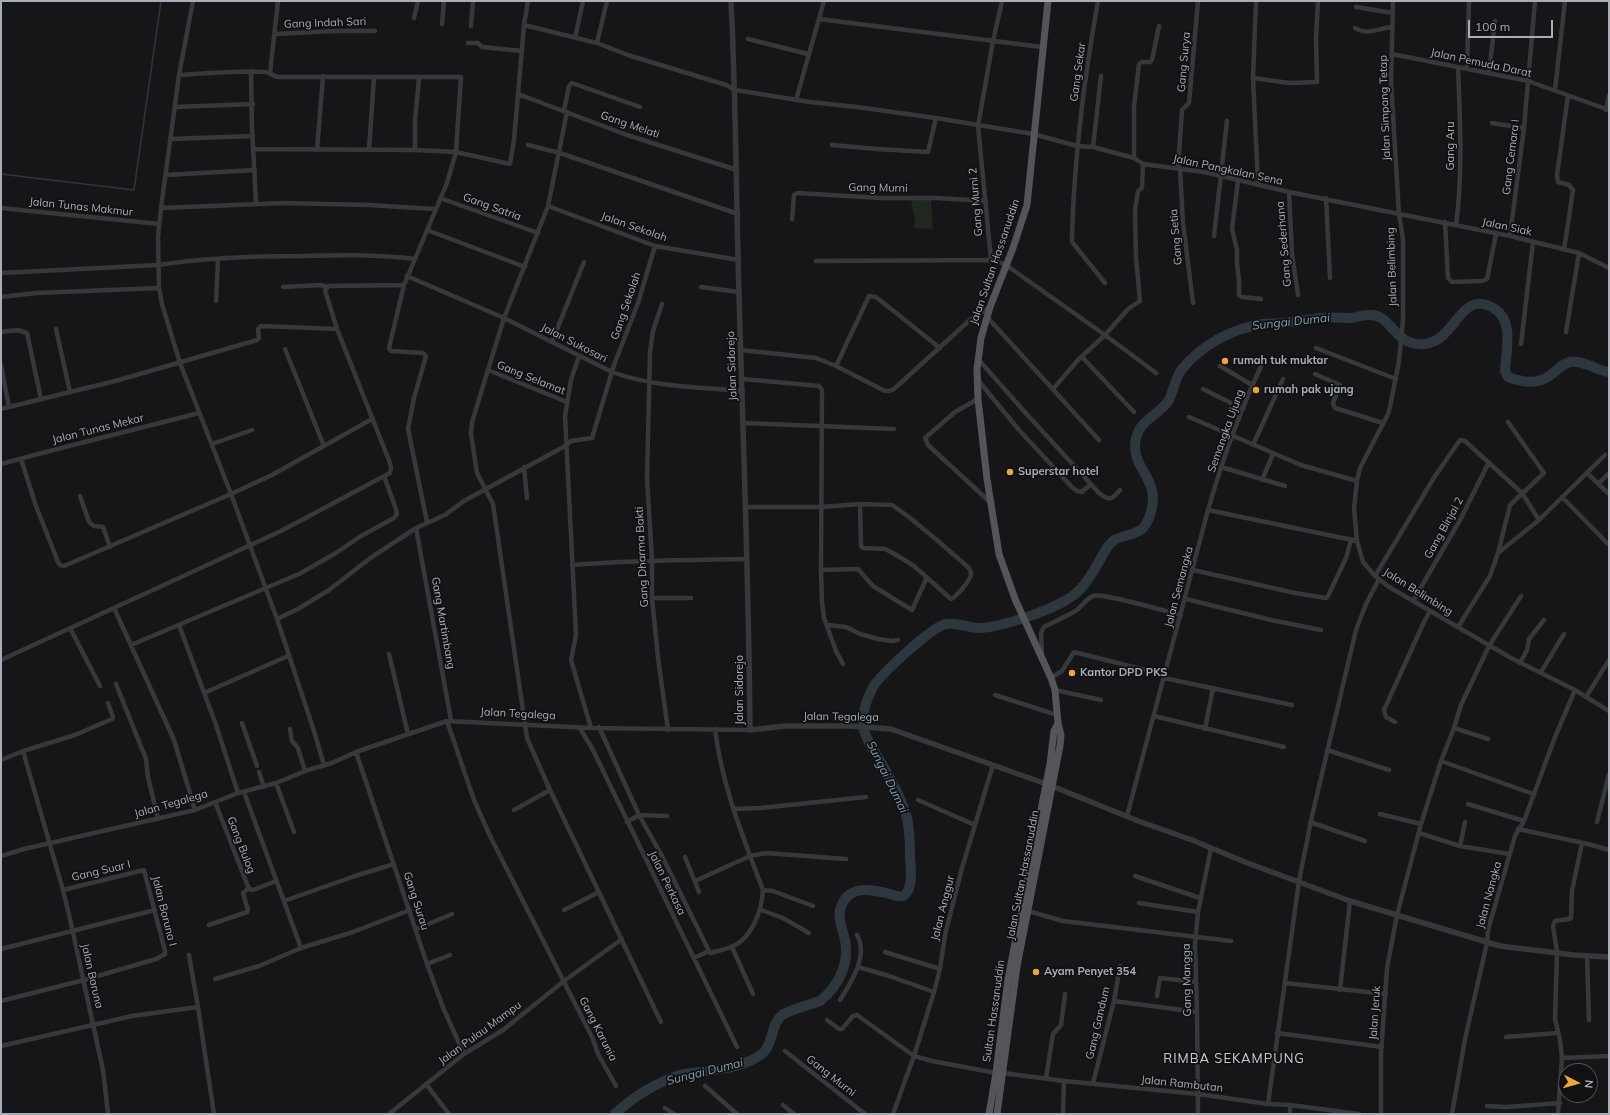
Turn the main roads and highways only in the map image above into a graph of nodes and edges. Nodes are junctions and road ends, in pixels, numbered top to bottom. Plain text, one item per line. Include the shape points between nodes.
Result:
1 (1048, 1) edge
2 (1058, 723) joint
3 (1049, 785) junction
4 (1008, 1011) junction
5 (1000, 1073) junction
6 (989, 1114) edge
7 (997, 1114) edge

1 - 2 main road, Jalan Sultan Hassanuddin via 1027,206 987,317 981,338 977,379 998,554 1015,599 1051,678 1055,690
2 - 3 main road, Sultan Hassanuddin via 1054,731
3 - 4 main road, Jalan Sultan Hassanuddin
3 - 4 main road, Sultan Hassanuddin via 1013,954
4 - 5 main road, Sultan Hassanuddin
5 - 6 main road, Sultan Hassanuddin
5 - 7 main road

